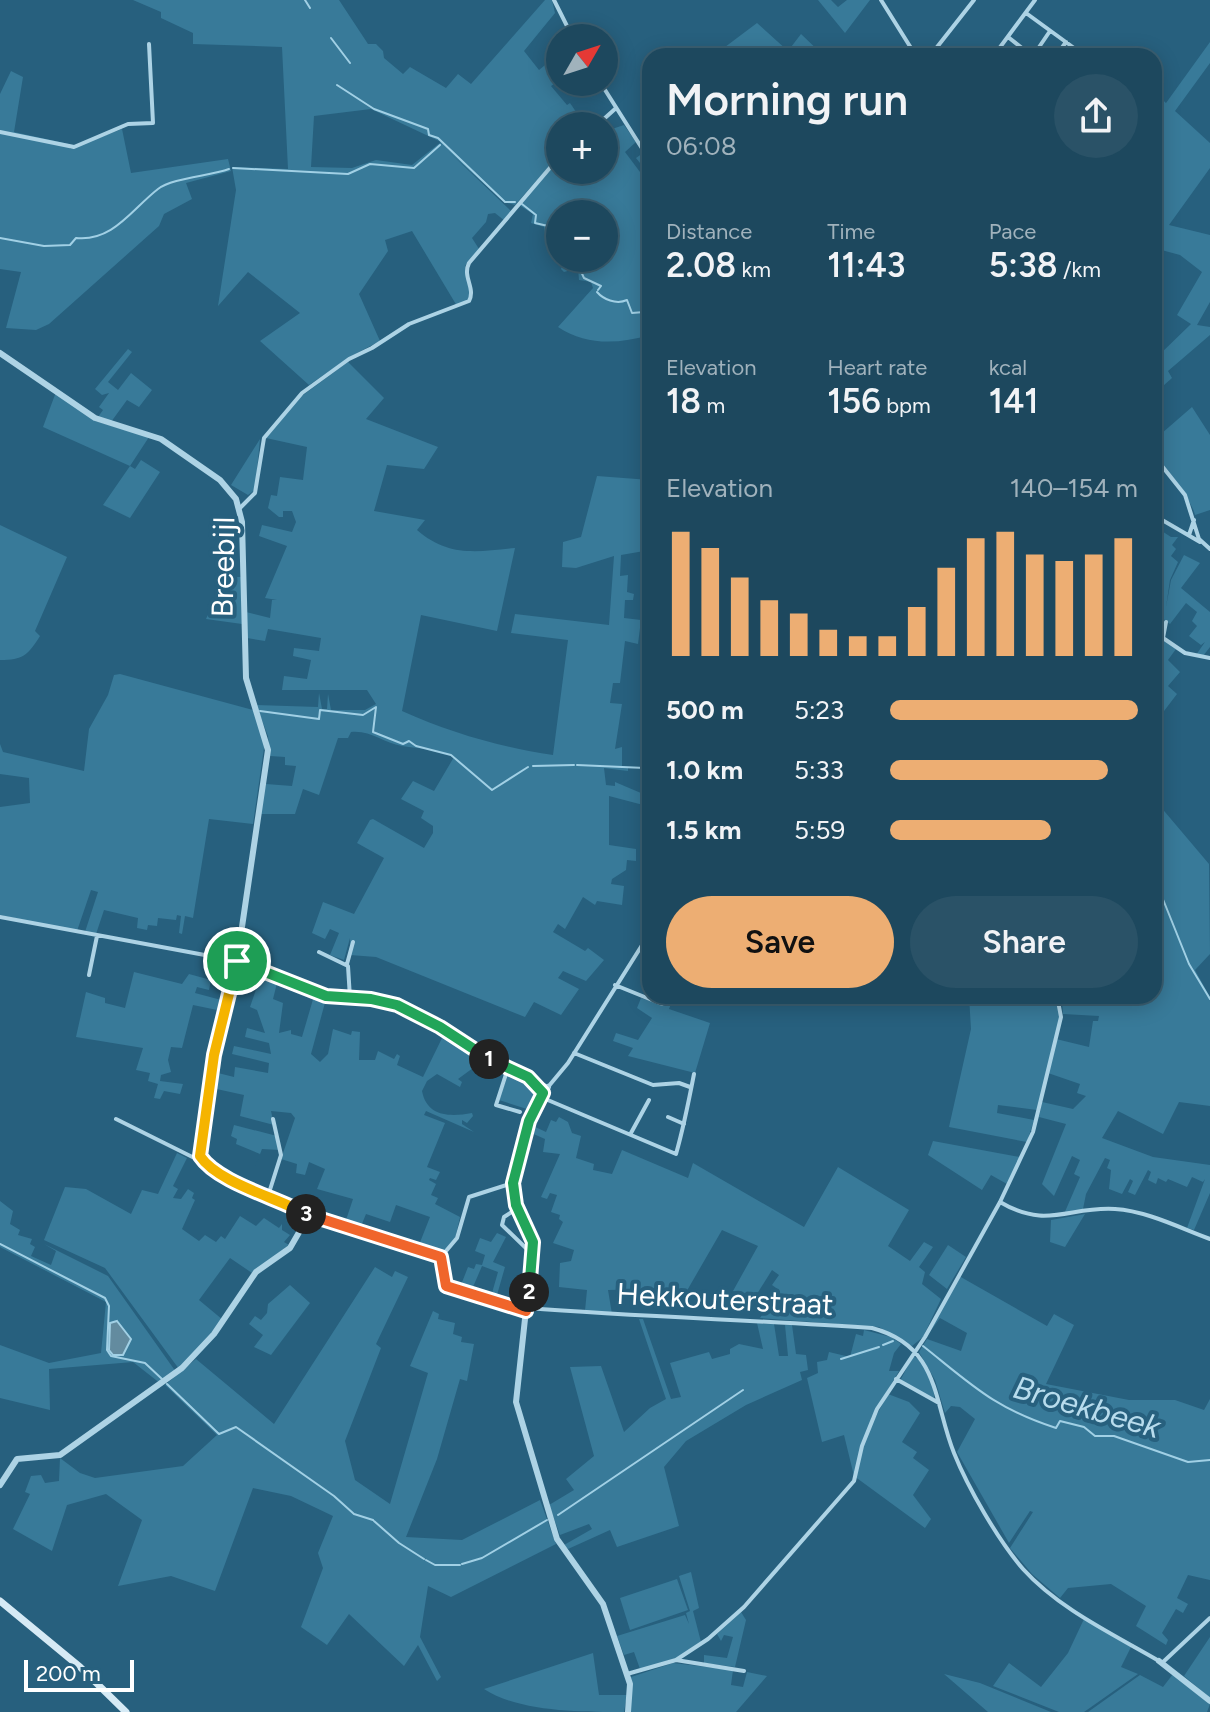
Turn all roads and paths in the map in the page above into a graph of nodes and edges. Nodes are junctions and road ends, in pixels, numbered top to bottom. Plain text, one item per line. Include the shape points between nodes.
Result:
1 (554, 0) edge
2 (881, 0) edge
3 (974, 0) edge
4 (1035, 0) edge
5 (1026, 13) junction
6 (566, 24) edge
7 (1050, 31) junction
8 (1008, 37) junction
9 (1066, 42) junction
10 (149, 44) dead end
11 (911, 48) edge
12 (936, 48) edge
13 (1000, 48) edge
14 (1022, 48) edge
15 (1038, 48) edge
16 (1062, 48) edge
17 (1074, 48) edge
18 (608, 96) edge
19 (615, 109) junction
20 (612, 112) edge
21 (0, 132) edge
22 (642, 149) edge
23 (546, 172) edge
24 (0, 353) edge
25 (1162, 466) edge
26 (240, 508) junction
27 (1162, 520) edge
28 (1194, 520) junction
29 (1189, 535) junction
30 (1202, 543) junction
31 (1210, 549) edge
32 (1166, 622) dead end
33 (1163, 638) joint
34 (1210, 658) edge
35 (0, 917) edge
36 (97, 936) junction
37 (353, 942) dead end
38 (642, 945) edge
39 (319, 952) dead end
40 (237, 961) junction
41 (347, 964) junction
42 (89, 975) dead end
43 (615, 985) junction
44 (642, 996) edge
45 (350, 998) junction
46 (1059, 1004) edge
47 (574, 1053) junction
48 (508, 1068) junction
49 (694, 1074) dead end
50 (690, 1087) junction
51 (544, 1093) junction
52 (649, 1100) dead end
53 (520, 1112) dead end
54 (668, 1117) dead end
55 (116, 1119) dead end
56 (273, 1119) dead end
57 (685, 1124) junction
58 (631, 1133) junction
59 (203, 1160) junction
60 (513, 1183) junction
61 (268, 1196) junction
62 (1000, 1202) junction
63 (518, 1208) junction
64 (309, 1215) junction
65 (1210, 1239) edge
66 (533, 1253) junction
67 (441, 1257) junction
68 (527, 1310) junction
69 (914, 1352) junction
70 (896, 1379) junction
71 (940, 1403) junction
72 (0, 1485) edge
73 (0, 1601) edge
74 (1210, 1618) edge
75 (676, 1660) junction
76 (1160, 1662) junction
77 (744, 1671) dead end
78 (627, 1674) junction
79 (1210, 1701) edge
80 (126, 1712) edge
81 (628, 1712) edge

1 - 6 street
2 - 11 street
3 - 12 street
4 - 5 street
5 - 7 street
5 - 8 street
7 - 9 street
7 - 15 street
8 - 13 street
8 - 14 street
9 - 16 street
9 - 17 street
10 - 21 street via 153,123 128,124 74,147
18 - 19 street
19 - 20 street
19 - 22 street
23 - 26 street, Breebijl via 467,266 472,295 466,303 409,324 296,398 263,440 256,491
24 - 26 street via 95,418 161,439 224,483
25 - 28 street via 1185,495
26 - 40 street, Breebijl via 246,678 268,750
27 - 29 street
28 - 29 street
28 - 30 street
29 - 30 street
30 - 31 street
32 - 33 street
33 - 34 street via 1185,653
35 - 36 street
36 - 40 street
36 - 42 street
37 - 41 street
38 - 43 street
39 - 41 street
40 - 45 street via 306,991
40 - 59 street via 212,1063 199,1143
41 - 45 street
43 - 44 street
43 - 47 street
45 - 48 street via 402,1008
46 - 62 street via 1061,1017 1035,1124
47 - 50 street via 653,1085
47 - 51 street
48 - 51 street via 528,1077
48 - 53 street via 496,1105
49 - 50 street
50 - 57 street
51 - 58 street
51 - 60 street via 529,1121
52 - 58 street
54 - 57 street
55 - 59 street
56 - 61 street via 281,1153
57 - 58 street via 676,1154
59 - 61 street
60 - 63 street
60 - 67 street via 469,1197 457,1238
61 - 64 street
62 - 65 street via 1044,1218 1127,1210
62 - 69 street
63 - 66 street via 531,1234
63 - 66 street via 504,1217 502,1225
64 - 67 street
64 - 72 street via 290,1248 256,1272 214,1334 182,1368 60,1455 17,1459
66 - 68 street
67 - 68 street via 450,1289
68 - 69 street, Hekkouterstraat via 872,1328 893,1335
68 - 78 street via 515,1383 518,1418 557,1539 601,1597
69 - 70 street
69 - 71 street via 931,1374
70 - 71 street
70 - 75 street via 877,1409 848,1490 740,1611
71 - 76 street via 957,1459 1008,1550 1058,1600
73 - 80 main road
74 - 76 street
75 - 77 street
75 - 78 street
76 - 79 street
78 - 81 street

